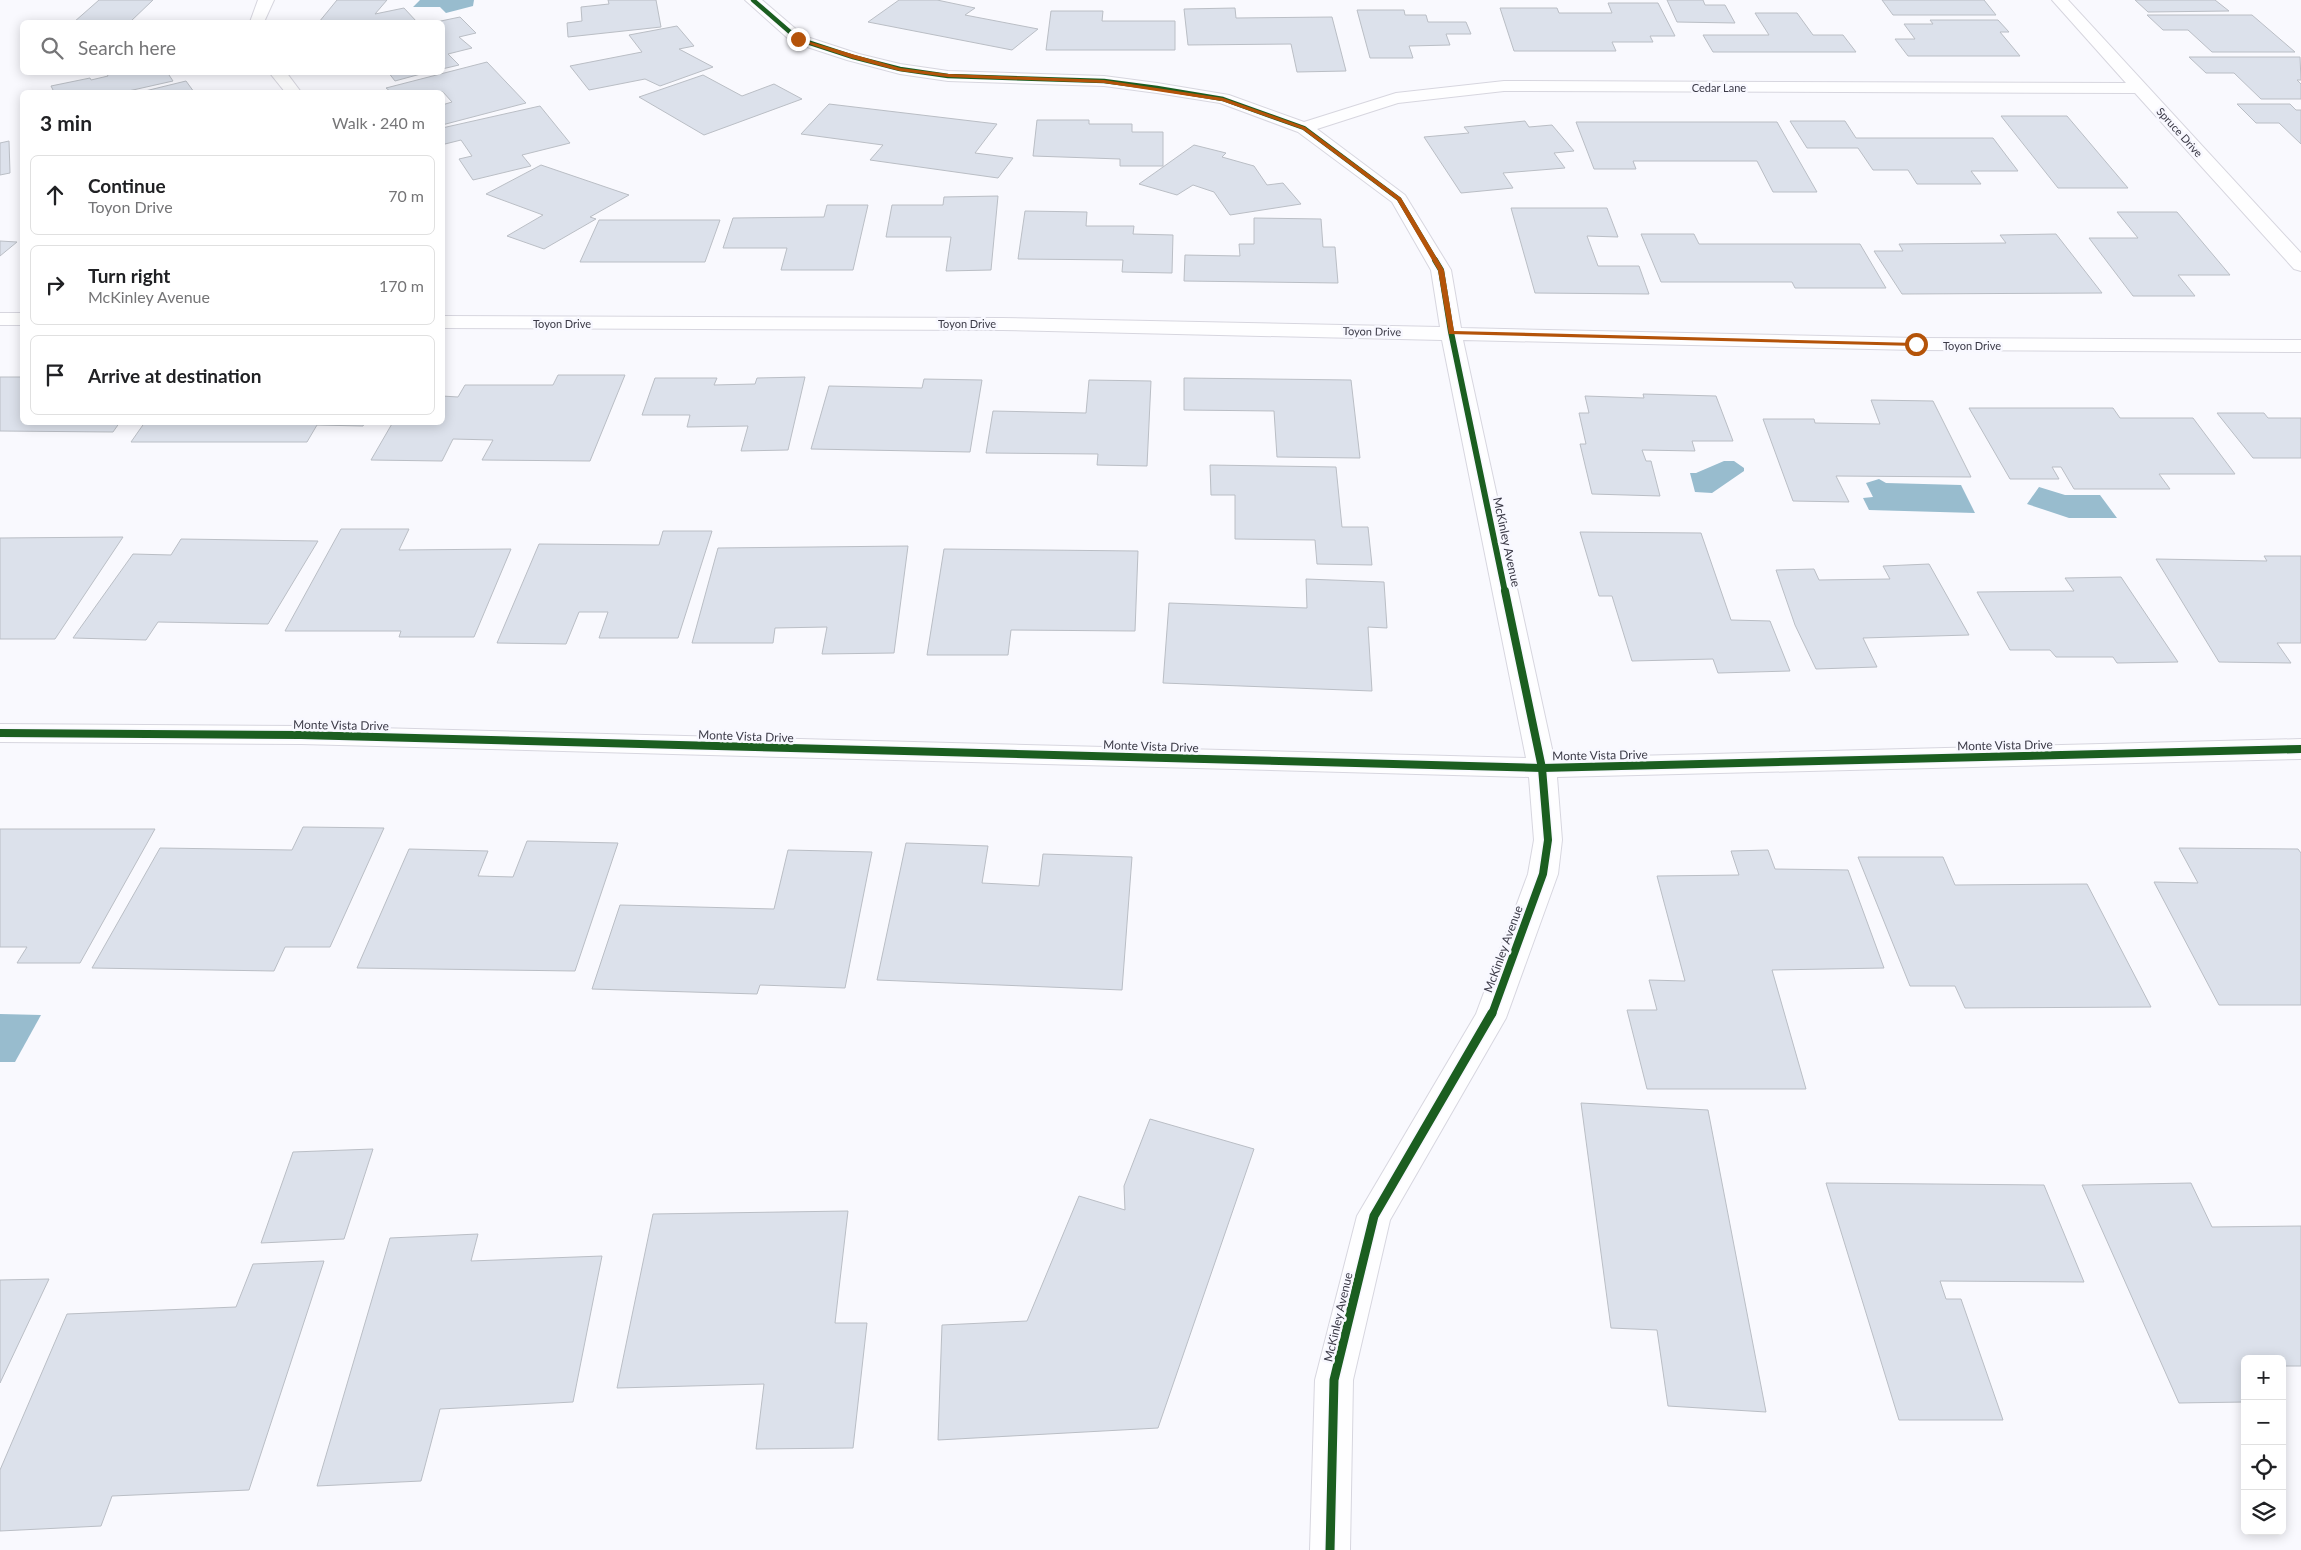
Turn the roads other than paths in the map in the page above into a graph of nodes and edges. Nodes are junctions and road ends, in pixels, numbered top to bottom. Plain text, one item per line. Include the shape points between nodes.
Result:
1 (266, 0) edge
2 (753, 0) edge
3 (2060, 0) edge
4 (258, 20) edge
5 (279, 75) edge
6 (2140, 88) junction
7 (290, 90) edge
8 (1304, 128) junction
9 (2301, 265) edge
10 (0, 319) edge
11 (20, 319) edge
12 (445, 322) edge
13 (1451, 332) junction
14 (2301, 346) edge
15 (0, 733) edge
16 (2301, 749) edge
17 (1542, 768) junction
18 (1330, 1550) edge

1 - 4 street
2 - 8 street, McKinley Avenue via 798,39 900,69 948,76 1104,81 1157,88 1223,99
3 - 6 street, Spruce Drive
5 - 7 street
6 - 8 street, Cedar Lane via 1504,86 1396,98
6 - 9 street, Spruce Drive
8 - 13 street, McKinley Avenue via 1399,199 1441,270
10 - 11 street
12 - 13 street, Toyon Drive via 1002,324
13 - 14 street, Toyon Drive via 1916,344
13 - 17 street, McKinley Avenue
15 - 17 street, Monte Vista Drive via 301,735
16 - 17 street, Monte Vista Drive
17 - 18 street, McKinley Avenue via 1548,840 1543,874 1490,1018 1374,1216 1334,1380

